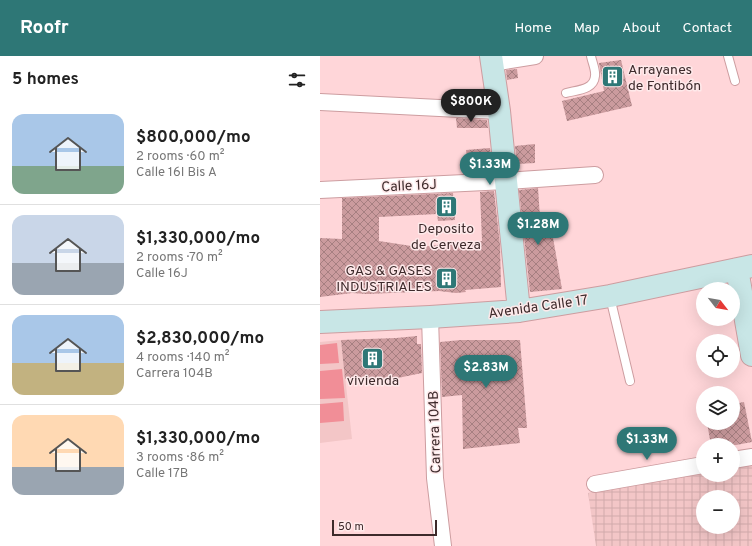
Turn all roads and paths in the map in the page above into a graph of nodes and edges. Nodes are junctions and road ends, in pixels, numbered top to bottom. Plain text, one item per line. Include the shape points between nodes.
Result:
1 (535, 56) edge
2 (591, 56) edge
3 (728, 56) edge
4 (492, 59) edge
5 (735, 82) dead end
6 (566, 93) dead end
7 (320, 102) edge
8 (500, 111) junction
9 (595, 175) dead end
10 (506, 181) junction
11 (320, 190) edge
12 (744, 267) edge
13 (610, 296) junction
14 (519, 311) junction
15 (430, 317) junction
16 (320, 322) edge
17 (752, 355) edge
18 (630, 381) dead end
19 (752, 457) edge
20 (740, 459) edge
21 (696, 466) edge
22 (595, 484) dead end
23 (443, 546) edge

1 - 4 street
2 - 6 lane via 595,75 592,84 585,89
3 - 5 lane
4 - 8 main road
7 - 8 street
8 - 10 main road
9 - 10 street, Calle 16J
10 - 11 street, Calle 16J
10 - 14 main road
12 - 13 main road, Avenida Calle 17
12 - 17 main road
13 - 14 main road, Avenida Calle 17
13 - 18 lane
14 - 15 main road, Avenida Calle 17
15 - 16 main road, Avenida Calle 17
15 - 23 street, Carrera 104B via 436,478
19 - 20 street
21 - 22 street

